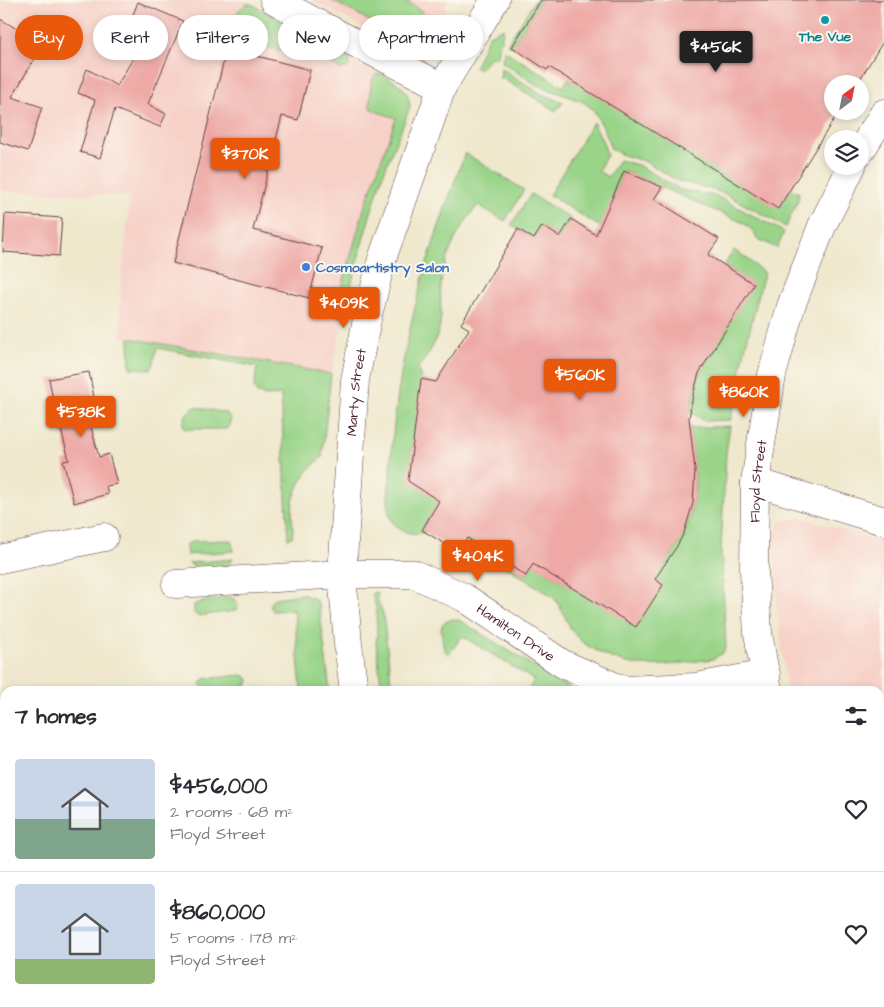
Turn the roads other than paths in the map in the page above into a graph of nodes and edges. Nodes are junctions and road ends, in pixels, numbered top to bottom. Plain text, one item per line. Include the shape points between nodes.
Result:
1 (274, 0) edge
2 (495, 0) edge
3 (442, 86) junction
4 (884, 113) edge
5 (869, 137) edge
6 (848, 175) edge
7 (755, 482) junction
8 (884, 521) edge
9 (104, 538) dead end
10 (0, 559) edge
11 (342, 574) junction
12 (176, 584) dead end
13 (767, 683) edge
14 (353, 686) edge
15 (614, 686) edge
16 (714, 686) edge

1 - 3 street
2 - 3 street, Marty Street
3 - 11 street, Marty Street via 382,259 367,318 355,380
4 - 5 street
6 - 7 street, Floyd Street via 822,226 791,306 772,375
7 - 8 street
7 - 13 street, Floyd Street via 754,572 758,633
9 - 10 street
11 - 12 street, Hamilton Drive
11 - 14 street, Marty Street
11 - 15 street, Hamilton Drive via 414,574 465,598 563,664
13 - 16 street, Hamilton Drive

